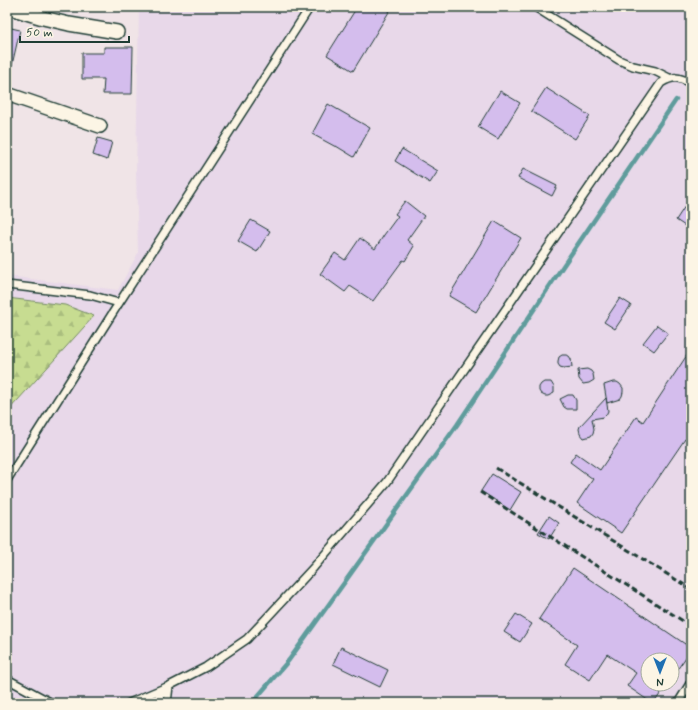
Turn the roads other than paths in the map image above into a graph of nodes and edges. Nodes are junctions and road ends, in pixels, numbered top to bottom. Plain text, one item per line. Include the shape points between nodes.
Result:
1 (7, 7) edge
2 (310, 7) edge
3 (535, 7) edge
4 (117, 32) dead end
5 (669, 78) junction
6 (689, 81) edge
7 (7, 94) edge
8 (100, 126) dead end
9 (7, 285) edge
10 (119, 303) junction
11 (7, 480) edge
12 (7, 679) edge
13 (691, 682) edge
14 (169, 686) junction
15 (52, 703) edge
16 (129, 703) edge
17 (154, 703) edge
18 (166, 703) edge
19 (678, 703) edge

1 - 4 street via 68,24
2 - 10 lane
3 - 5 lane via 619,60
5 - 6 lane
5 - 14 lane via 658,87 386,482 314,568 247,639 206,667
7 - 8 street
9 - 10 lane via 90,295
10 - 11 lane
12 - 15 lane
13 - 19 lane
14 - 16 lane
14 - 17 lane
14 - 18 lane

